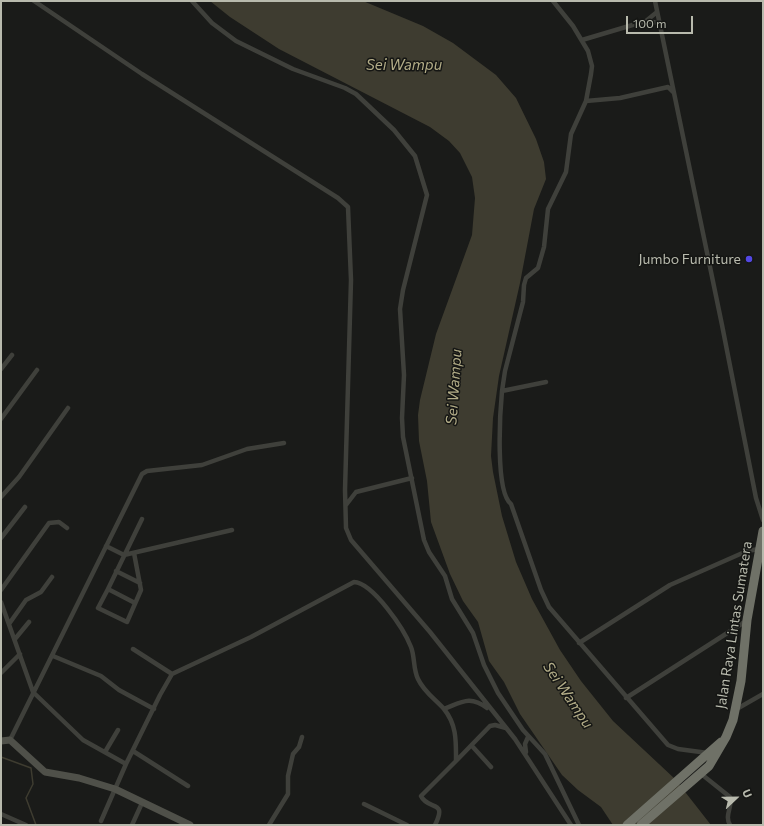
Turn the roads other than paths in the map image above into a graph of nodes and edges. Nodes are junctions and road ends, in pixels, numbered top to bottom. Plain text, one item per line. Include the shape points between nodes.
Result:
1 (34, 1) edge
2 (192, 1) edge
3 (553, 1) edge
4 (655, 1) edge
5 (657, 12) junction
6 (646, 21) junction
7 (659, 23) junction
8 (582, 40) junction
9 (674, 93) junction
10 (586, 101) junction
11 (12, 355) dead end
12 (1, 369) edge
13 (37, 370) dead end
14 (546, 382) dead end
15 (502, 391) junction
16 (68, 408) dead end
17 (1, 419) edge
18 (284, 443) dead end
19 (412, 478) junction
20 (1, 497) edge
21 (346, 505) junction
22 (25, 507) dead end
23 (142, 519) dead end
24 (763, 520) edge
25 (67, 528) dead end
26 (232, 530) dead end
27 (763, 530) edge
28 (1, 538) edge
29 (106, 546) junction
30 (761, 546) edge
31 (134, 553) junction
32 (124, 555) junction
33 (116, 571) junction
34 (52, 577) dead end
35 (140, 583) junction
36 (1, 590) edge
37 (108, 590) junction
38 (1, 602) edge
39 (135, 603) junction
40 (747, 620) junction
41 (29, 622) dead end
42 (9, 624) junction
43 (15, 638) junction
44 (579, 643) junction
45 (133, 649) dead end
46 (20, 654) junction
47 (53, 656) junction
48 (1, 673) edge
49 (172, 674) junction
50 (34, 692) junction
51 (763, 694) edge
52 (626, 698) junction
53 (154, 709) junction
54 (444, 710) junction
55 (736, 710) junction
56 (493, 713) junction
57 (506, 728) junction
58 (118, 730) dead end
59 (528, 736) junction
60 (302, 737) dead end
61 (10, 740) junction
62 (1, 741) edge
63 (472, 746) junction
64 (133, 751) junction
65 (105, 752) junction
66 (712, 754) junction
67 (528, 757) junction
68 (456, 761) junction
69 (126, 764) junction
70 (491, 767) dead end
71 (700, 773) junction
72 (188, 786) dead end
73 (115, 789) junction
74 (142, 803) junction
75 (364, 804) dead end
76 (1, 814) edge
77 (101, 821) dead end
78 (182, 823) edge
79 (26, 825) edge
80 (132, 825) edge
81 (190, 825) edge
82 (269, 825) edge
83 (407, 825) edge
84 (435, 825) edge
85 (571, 825) edge
86 (579, 825) edge
87 (627, 825) edge
88 (641, 825) edge
89 (730, 825) edge

1 - 21 street via 142,74 338,198 348,207 351,280
2 - 19 street via 212,23 236,41 293,69 356,94 394,130 415,156 426,200 400,309 404,375 402,424
3 - 8 street
4 - 5 street
5 - 6 street
5 - 7 street
6 - 7 street
6 - 8 street
7 - 9 street
8 - 10 street via 592,66
9 - 10 street via 668,87 620,98
9 - 24 street via 756,498
10 - 15 street via 571,134 566,172 548,209 544,247 538,268 526,278 523,302
11 - 12 street
13 - 17 street
14 - 15 street
15 - 44 street via 499,431 500,473 507,501 512,507 549,607
16 - 20 street via 19,477
18 - 29 street via 247,449 202,465 147,471 140,478
19 - 21 street via 356,492
19 - 59 street via 429,552 445,576 452,599 473,633 484,665 498,693
21 - 56 street via 346,528 351,540 430,632
22 - 28 street
23 - 32 street
25 - 36 street via 58,522 49,523
26 - 31 street
27 - 30 highway, Jalan Raya Lintas Sumatera
29 - 32 street
29 - 47 street
30 - 40 highway, Jalan Raya Lintas Sumatera
30 - 44 street via 670,585
31 - 32 street
31 - 35 street
32 - 33 street
33 - 35 street
33 - 37 street
34 - 42 street via 41,592 26,600
35 - 39 street via 141,590
37 - 39 street
37 - 39 street via 98,608 127,622
38 - 42 street
40 - 52 street
40 - 55 highway, Jalan Raya Lintas Sumatera
41 - 43 street
42 - 43 street
43 - 46 street
44 - 52 street via 605,670
45 - 49 street
46 - 48 street
46 - 50 street
47 - 50 street
47 - 53 street via 100,676 115,688
49 - 53 street
49 - 54 street via 251,637 339,589 357,582 368,588 386,606 411,647 418,679
50 - 61 street
50 - 65 street via 83,740
51 - 55 street
52 - 66 street via 668,745 678,750
53 - 64 street
54 - 56 street via 472,699
54 - 68 street via 456,732
55 - 66 highway, Jalan Raya Lintas Sumatera via 726,737
56 - 57 street
57 - 63 street via 490,726
57 - 67 street
58 - 65 street
59 - 67 street via 525,744
59 - 86 street via 548,760
60 - 82 street via 299,747 293,754 288,776 288,794
61 - 62 street
61 - 73 street via 45,772 79,778
63 - 68 street
63 - 70 street
64 - 69 street
64 - 72 street
65 - 69 street
66 - 71 highway, Jalan Raya Lintas Sumatera via 709,766
66 - 87 highway
67 - 85 street
68 - 84 street via 421,796 439,810
69 - 73 street
71 - 88 highway, Jalan Raya Lintas Sumatera
71 - 89 street via 729,795 731,801 727,815
73 - 74 street
73 - 77 street
74 - 78 street
74 - 80 street
75 - 83 street
76 - 79 street
78 - 81 street

